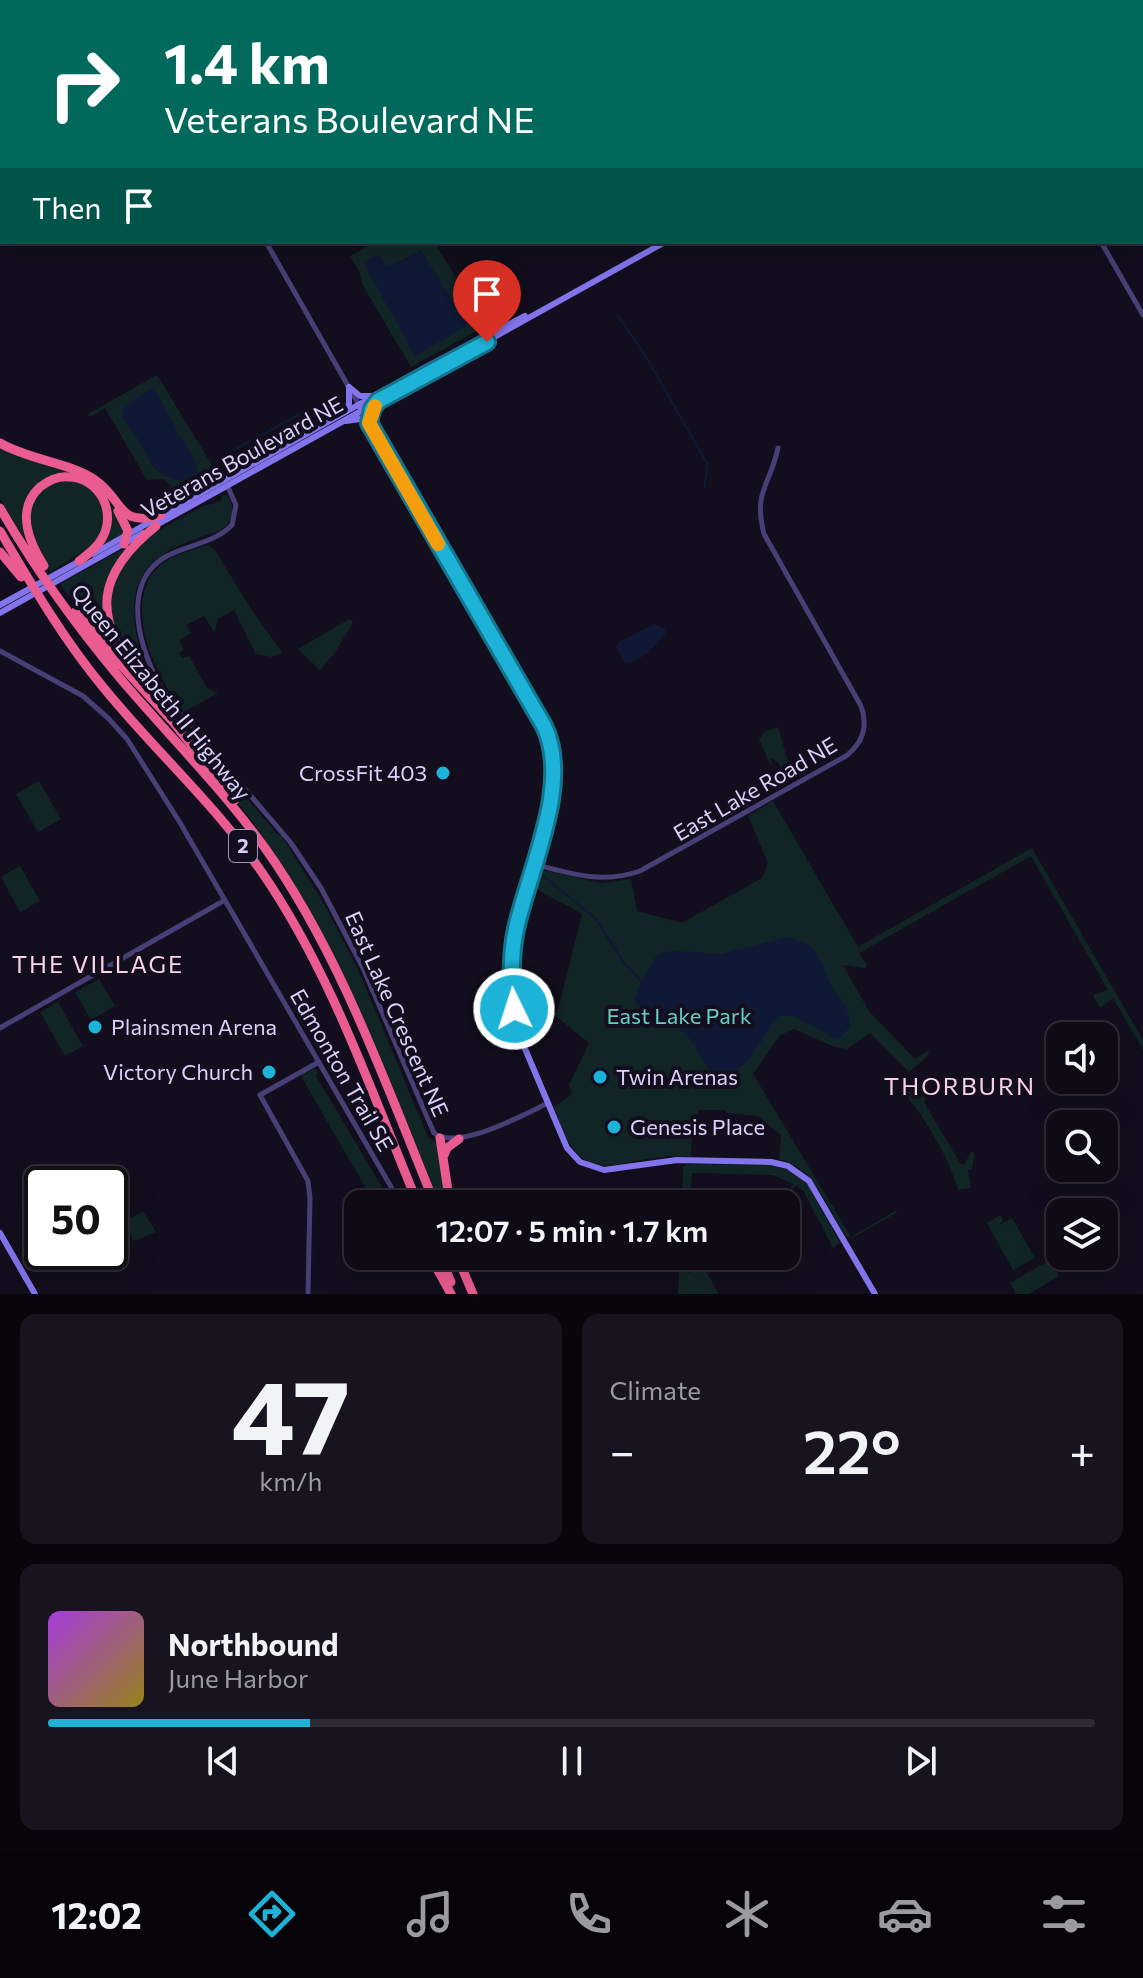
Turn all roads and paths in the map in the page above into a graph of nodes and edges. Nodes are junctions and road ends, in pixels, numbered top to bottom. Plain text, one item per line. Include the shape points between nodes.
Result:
1 (267, 244) edge
2 (661, 244) edge
3 (1102, 244) edge
4 (1143, 315) edge
5 (349, 387) junction
6 (377, 399) junction
7 (360, 408) junction
8 (344, 413) junction
9 (341, 422) junction
10 (369, 423) junction
11 (0, 443) edge
12 (778, 448) dead end
13 (226, 482) junction
14 (110, 498) junction
15 (0, 508) edge
16 (161, 515) junction
17 (156, 526) junction
18 (0, 531) edge
19 (128, 534) junction
20 (124, 544) junction
21 (0, 552) edge
22 (79, 561) junction
23 (61, 575) junction
24 (0, 611) edge
25 (0, 651) edge
26 (124, 713) junction
27 (171, 720) junction
28 (534, 864) junction
29 (286, 880) junction
30 (225, 900) junction
31 (0, 1028) edge
32 (319, 1062) junction
33 (548, 1103) junction
34 (440, 1138) junction
35 (459, 1139) junction
36 (444, 1162) junction
37 (393, 1190) edge
38 (412, 1190) edge
39 (429, 1190) edge
40 (448, 1190) edge
41 (0, 1233) edge
42 (438, 1270) edge
43 (445, 1270) edge
44 (464, 1270) edge
45 (468, 1270) edge
46 (35, 1294) edge
47 (308, 1294) edge
48 (453, 1294) edge
49 (475, 1294) edge
50 (875, 1294) edge

1 - 5 street
2 - 6 main road, Veterans Boulevard NE
3 - 4 street
5 - 6 main road
5 - 7 street
5 - 8 main road
6 - 7 main road, Veterans Boulevard NE
6 - 10 main road
7 - 8 main road, Veterans Boulevard NE
7 - 9 main road, Veterans Boulevard NE
7 - 10 main road
8 - 13 main road, Veterans Boulevard NE
9 - 10 main road
9 - 13 main road, Veterans Boulevard NE
10 - 28 main road via 550,739 555,781
11 - 14 highway via 88,476
12 - 28 street, East Lake Road NE via 761,491 764,534 861,706 865,729 859,744 635,873 592,878
13 - 16 main road, Veterans Boulevard NE
13 - 17 main road, Veterans Boulevard NE
13 - 34 street, East Lake Crescent NE via 236,505 232,525 157,563 141,586 138,617 148,659 165,694 291,843 321,888 352,945 429,1126
14 - 16 highway via 133,518
14 - 19 highway
15 - 29 highway, Queen Elizabeth II Highway / 2 via 97,649 225,797
16 - 19 main road, Veterans Boulevard NE
17 - 20 main road, Veterans Boulevard NE
17 - 27 highway via 119,562 110,585 108,616 117,646
18 - 26 highway, Queen Elizabeth II Highway / 2 via 60,630
19 - 20 highway
19 - 22 main road, Veterans Boulevard NE
20 - 23 main road, Veterans Boulevard NE
21 - 26 highway via 81,665
22 - 23 main road, Veterans Boulevard NE
22 - 27 highway via 106,532 106,504 86,481 53,479 28,505 33,547 88,627
23 - 24 main road, Veterans Boulevard NE
25 - 30 street, Edmonton Trail SE via 66,685 118,727
26 - 38 highway, Queen Elizabeth II Highway / 2 via 224,822 289,915 328,988
27 - 29 highway via 250,820
28 - 33 main road via 514,940 512,991 523,1044
29 - 39 highway, Queen Elizabeth II Highway / 2 via 339,977
30 - 31 street
30 - 32 street, Edmonton Trail SE
32 - 37 street, Edmonton Trail SE
32 - 47 street via 260,1095 300,1163 309,1190
33 - 35 street, East Lake Crescent NE
33 - 50 main road via 571,1154 593,1168 677,1160 788,1166 809,1181
34 - 35 street, East Lake Crescent NE
34 - 36 highway
35 - 36 highway via 445,1150
36 - 40 highway
41 - 46 main road
42 - 48 highway
43 - 48 highway
44 - 49 highway
45 - 49 highway

